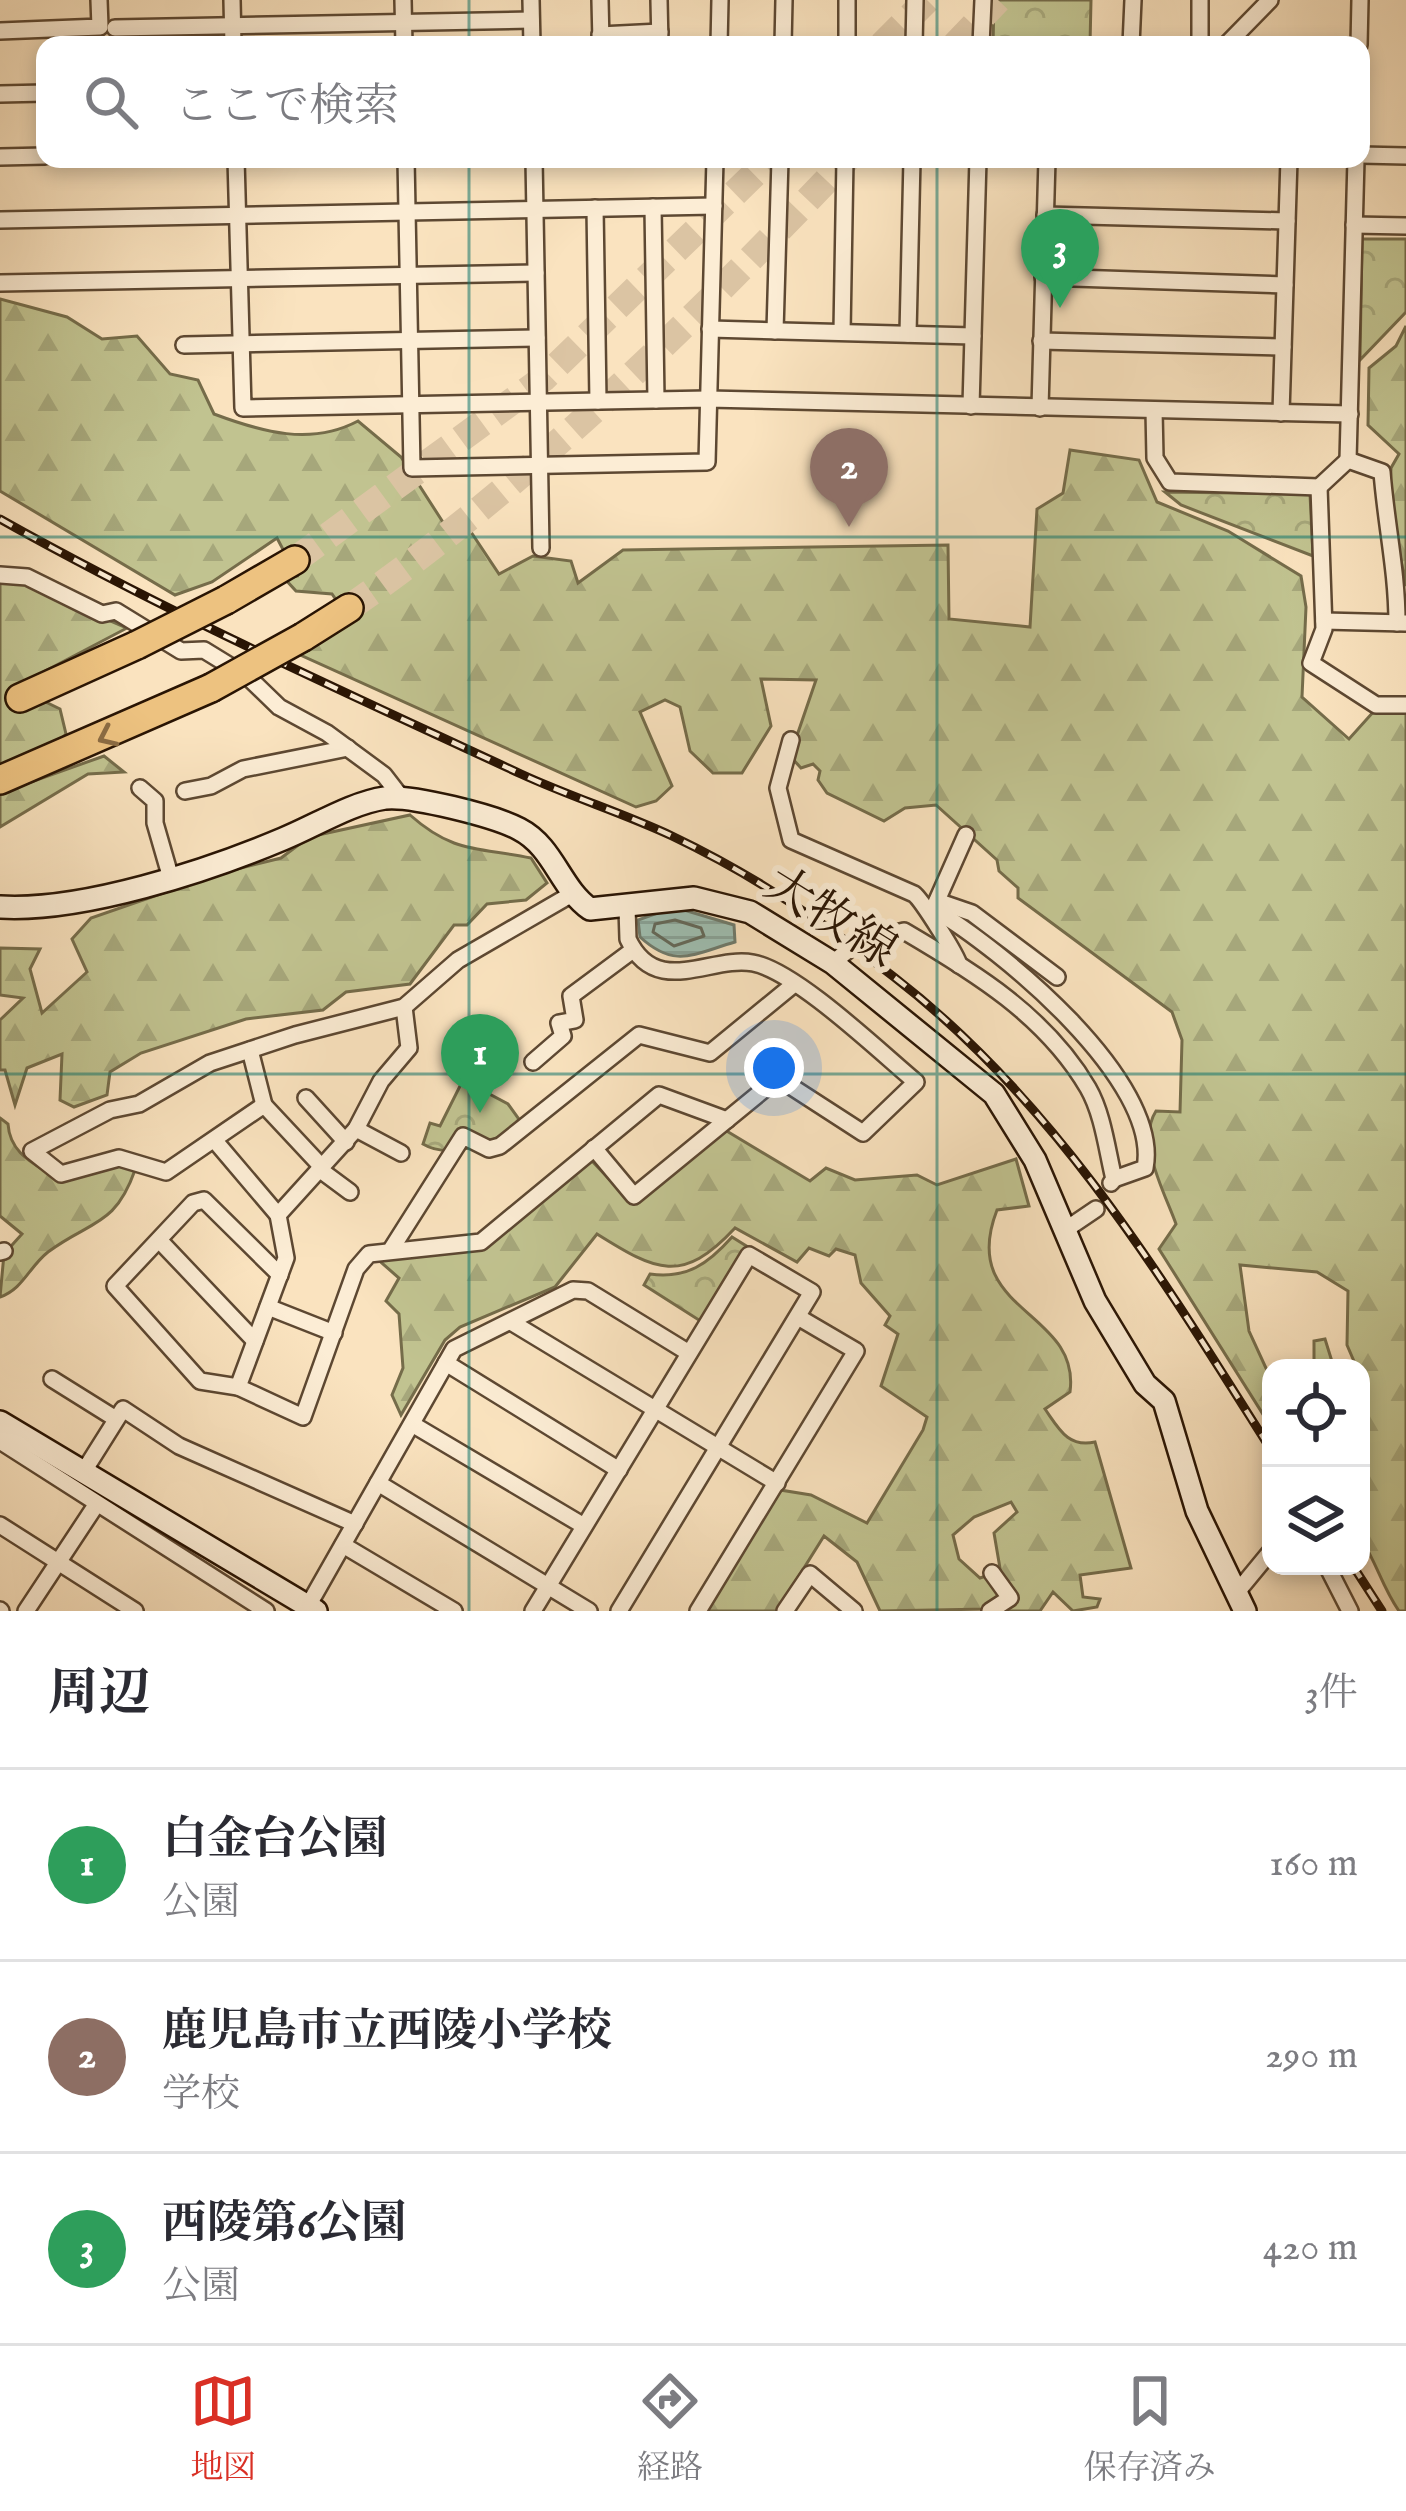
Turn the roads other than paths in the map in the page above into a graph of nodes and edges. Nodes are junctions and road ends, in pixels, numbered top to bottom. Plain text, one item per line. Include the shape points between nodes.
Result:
1 (99, 0) edge
2 (232, 0) edge
3 (403, 0) edge
4 (531, 0) edge
5 (600, 0) edge
6 (659, 0) edge
7 (720, 0) edge
8 (784, 0) edge
9 (847, 0) edge
10 (915, 0) edge
11 (982, 0) edge
12 (1132, 0) edge
13 (1201, 0) edge
14 (1270, 0) edge
15 (1360, 0) edge
16 (531, 20) junction
17 (403, 22) junction
18 (232, 24) junction
19 (115, 28) dead end
20 (0, 31) edge
21 (233, 36) edge
22 (404, 36) edge
23 (532, 36) edge
24 (601, 36) edge
25 (660, 36) edge
26 (718, 36) edge
27 (783, 36) edge
28 (847, 36) edge
29 (914, 36) edge
30 (981, 36) edge
31 (1131, 36) edge
32 (1200, 36) edge
33 (1235, 36) edge
34 (1359, 36) edge
35 (36, 93) edge
36 (0, 94) edge
37 (36, 156) edge
38 (1406, 156) edge
39 (0, 157) edge
40 (1370, 157) edge
41 (236, 168) edge
42 (406, 168) edge
43 (534, 168) edge
44 (715, 168) edge
45 (780, 168) edge
46 (844, 168) edge
47 (912, 168) edge
48 (978, 168) edge
49 (1047, 168) edge
50 (1289, 168) edge
51 (1358, 168) edge
52 (714, 206) junction
53 (653, 207) junction
54 (595, 208) junction
55 (535, 209) junction
56 (407, 212) junction
57 (1045, 215) junction
58 (238, 216) junction
59 (0, 220) edge
60 (1287, 221) junction
61 (1354, 225) junction
62 (1406, 226) edge
63 (536, 274) junction
64 (409, 276) junction
65 (1043, 278) junction
66 (239, 280) junction
67 (0, 284) edge
68 (1285, 285) junction
69 (710, 329) junction
70 (775, 331) junction
71 (842, 332) junction
72 (908, 334) junction
73 (973, 336) junction
74 (537, 338) junction
75 (410, 340) junction
76 (1042, 341) junction
77 (241, 343) junction
78 (184, 345) dead end
79 (1283, 347) junction
80 (598, 400) junction
81 (656, 400) junction
82 (708, 400) junction
83 (538, 401) junction
84 (411, 404) junction
85 (971, 406) junction
86 (1040, 407) junction
87 (1154, 410) junction
88 (1281, 413) junction
89 (1350, 414) junction
90 (1348, 460) junction
91 (540, 465) junction
92 (1319, 487) junction
93 (541, 548) dead end
94 (295, 560) tunnel mouth
95 (0, 575) edge
96 (349, 608) tunnel mouth
97 (1324, 621) junction
98 (1401, 623) edge
99 (20, 698) dead end
100 (1406, 705) edge
101 (790, 740) dead end
102 (348, 748) junction
103 (0, 780) edge
104 (140, 788) dead end
105 (185, 791) dead end
106 (401, 797) junction
107 (966, 835) dead end
108 (170, 875) junction
109 (572, 894) junction
110 (932, 904) junction
111 (0, 907) edge
112 (627, 908) junction
113 (867, 940) dead end
114 (633, 950) junction
115 (959, 965) junction
116 (1057, 977) dead end
117 (793, 985) junction
118 (404, 1007) junction
119 (250, 1049) junction
120 (533, 1062) dead end
121 (306, 1098) dead end
122 (264, 1106) junction
123 (727, 1120) junction
124 (351, 1136) junction
125 (217, 1142) junction
126 (595, 1148) junction
127 (401, 1153) dead end
128 (320, 1167) junction
129 (350, 1192) dead end
130 (1096, 1209) dead end
131 (278, 1215) junction
132 (1065, 1229) junction
133 (159, 1240) junction
134 (392, 1248) junction
135 (280, 1275) junction
136 (268, 1306) junction
137 (798, 1317) junction
138 (511, 1322) junction
139 (334, 1333) junction
140 (255, 1341) junction
141 (689, 1353) junction
142 (446, 1364) junction
143 (52, 1379) dead end
144 (238, 1388) junction
145 (655, 1410) junction
146 (116, 1419) junction
147 (0, 1421) edge
148 (412, 1424) junction
149 (0, 1442) edge
150 (718, 1447) junction
151 (619, 1469) junction
152 (84, 1471) junction
153 (777, 1483) junction
154 (378, 1484) junction
155 (95, 1505) junction
156 (355, 1524) junction
157 (0, 1525) edge
158 (584, 1526) junction
159 (343, 1545) junction
160 (58, 1563) junction
161 (1262, 1567) edge
162 (992, 1573) dead end
163 (1332, 1575) edge
164 (548, 1586) junction
165 (1242, 1601) edge
166 (312, 1609) edge
167 (26, 1611) edge
168 (135, 1611) edge
169 (266, 1611) edge
170 (454, 1611) edge
171 (533, 1611) edge
172 (589, 1611) edge
173 (619, 1611) edge
174 (698, 1611) edge
175 (785, 1611) edge
176 (854, 1611) edge
177 (990, 1611) edge
178 (1350, 1611) edge

1 - 20 street via 100,27
2 - 18 street
3 - 17 street
4 - 16 street
5 - 24 street
6 - 25 street
7 - 26 street
8 - 27 street
9 - 28 street
10 - 29 street
11 - 30 street
12 - 31 street
13 - 32 street
14 - 33 street
15 - 34 street
16 - 17 street
16 - 23 street
17 - 18 street
17 - 22 street
18 - 19 street
18 - 21 street
35 - 36 street
37 - 39 street
38 - 40 street
41 - 58 street
42 - 56 street
43 - 55 street
44 - 52 street
45 - 70 street
46 - 71 street
47 - 72 street
48 - 73 street
49 - 57 street
50 - 60 street
51 - 61 street
52 - 53 street
52 - 69 street
53 - 54 street
53 - 81 street
54 - 55 street
54 - 80 street
55 - 56 street
55 - 63 street
56 - 58 street
56 - 64 street
57 - 60 street
57 - 65 street
58 - 59 street
58 - 66 street
60 - 68 street
61 - 62 street
61 - 89 street
63 - 64 street
63 - 74 street
64 - 66 street
64 - 75 street
65 - 68 street
65 - 76 street
66 - 67 street
66 - 77 street
68 - 79 street
69 - 70 street
69 - 82 street
70 - 71 street
71 - 72 street
72 - 73 street
73 - 85 street
74 - 75 street
74 - 83 street
75 - 77 street
75 - 84 street
76 - 79 street
76 - 86 street
77 - 78 street
77 - 84 street via 243,408
79 - 88 street
80 - 81 street
80 - 83 street
81 - 82 street
82 - 85 street
82 - 91 street via 706,462
83 - 84 street
83 - 91 street
84 - 91 street via 412,468
85 - 86 street
86 - 87 street
87 - 88 street
87 - 92 street via 1155,458 1170,482
88 - 89 street
89 - 90 street
90 - 92 street
90 - 98 street via 1382,472
91 - 93 street
92 - 97 street
94 - 99 highway, bridge
95 - 102 street via 27,578 102,614 116,611 182,651 204,650
96 -> 103 highway, bridge via 211,688
97 - 98 street
97 - 100 street via 1311,663 1376,705
101 - 110 street via 778,788 791,840
102 - 105 street via 243,769
102 - 106 street
104 - 108 street via 155,801
106 - 108 street
106 - 109 street via 521,830 552,857
107 - 110 street
108 - 111 street via 71,904
109 - 112 street, 大牧線 via 590,909
109 - 118 street via 458,960
110 - 115 street via 925,914 956,949
110 - 115 street via 1051,997 1138,1110 1144,1168 1112,1181 1089,1090 1047,1035
110 - 116 street via 972,913
112 - 114 street
112 - 132 street, 大牧線 via 713,900 840,957 994,1094
113 - 115 street via 904,932
114 - 117 street via 669,971 753,962
114 - 120 street via 572,996 575,1020 559,1022 563,1036
117 - 123 street via 916,1082 863,1133 778,1078
117 - 134 street via 710,1053 639,1035 500,1146 463,1136
118 - 119 street
118 - 124 street via 409,1048
119 - 122 street
119 - 125 street via 32,1151 61,1174 119,1158 166,1172
121 - 124 street
122 - 125 street
122 - 128 street
123 - 126 street via 659,1095
123 - 126 street via 634,1196
124 - 127 street
124 - 128 street
125 - 131 street
126 - 134 street via 481,1242
128 - 129 street
128 - 131 street
130 - 132 street
131 - 135 street via 286,1258
132 - 165 street, 大牧線 via 1095,1301 1164,1401 1197,1510
133 - 135 street via 204,1200
133 - 140 street
133 - 144 street via 115,1286 200,1381
134 - 139 street via 361,1260
135 - 136 street
136 - 139 street
136 - 140 street
137 - 141 street via 812,1292 749,1256
137 - 150 street
137 - 153 street via 856,1351
138 - 141 street via 573,1290 588,1291
138 - 142 street via 460,1344
138 - 145 street
139 - 144 street via 303,1417
140 - 144 street
141 - 145 street
142 - 148 street
142 - 151 street
143 - 146 street
145 - 150 street
145 - 151 street
146 - 152 street
146 - 156 street via 123,1409 179,1446
147 - 152 street
148 - 154 street
148 - 158 street
149 - 155 street
150 - 153 street
150 - 173 street
151 - 158 street
152 - 166 street
153 - 174 street
154 - 156 street
154 - 164 street
155 - 160 street
155 - 169 street
156 - 159 street
157 - 160 street
158 - 164 street
159 - 166 street
159 - 170 street
160 - 167 street
160 - 168 street
161 - 165 street
162 - 177 street via 1010,1598
163 - 178 street
164 - 171 street
164 - 172 street
175 - 176 street via 810,1574

